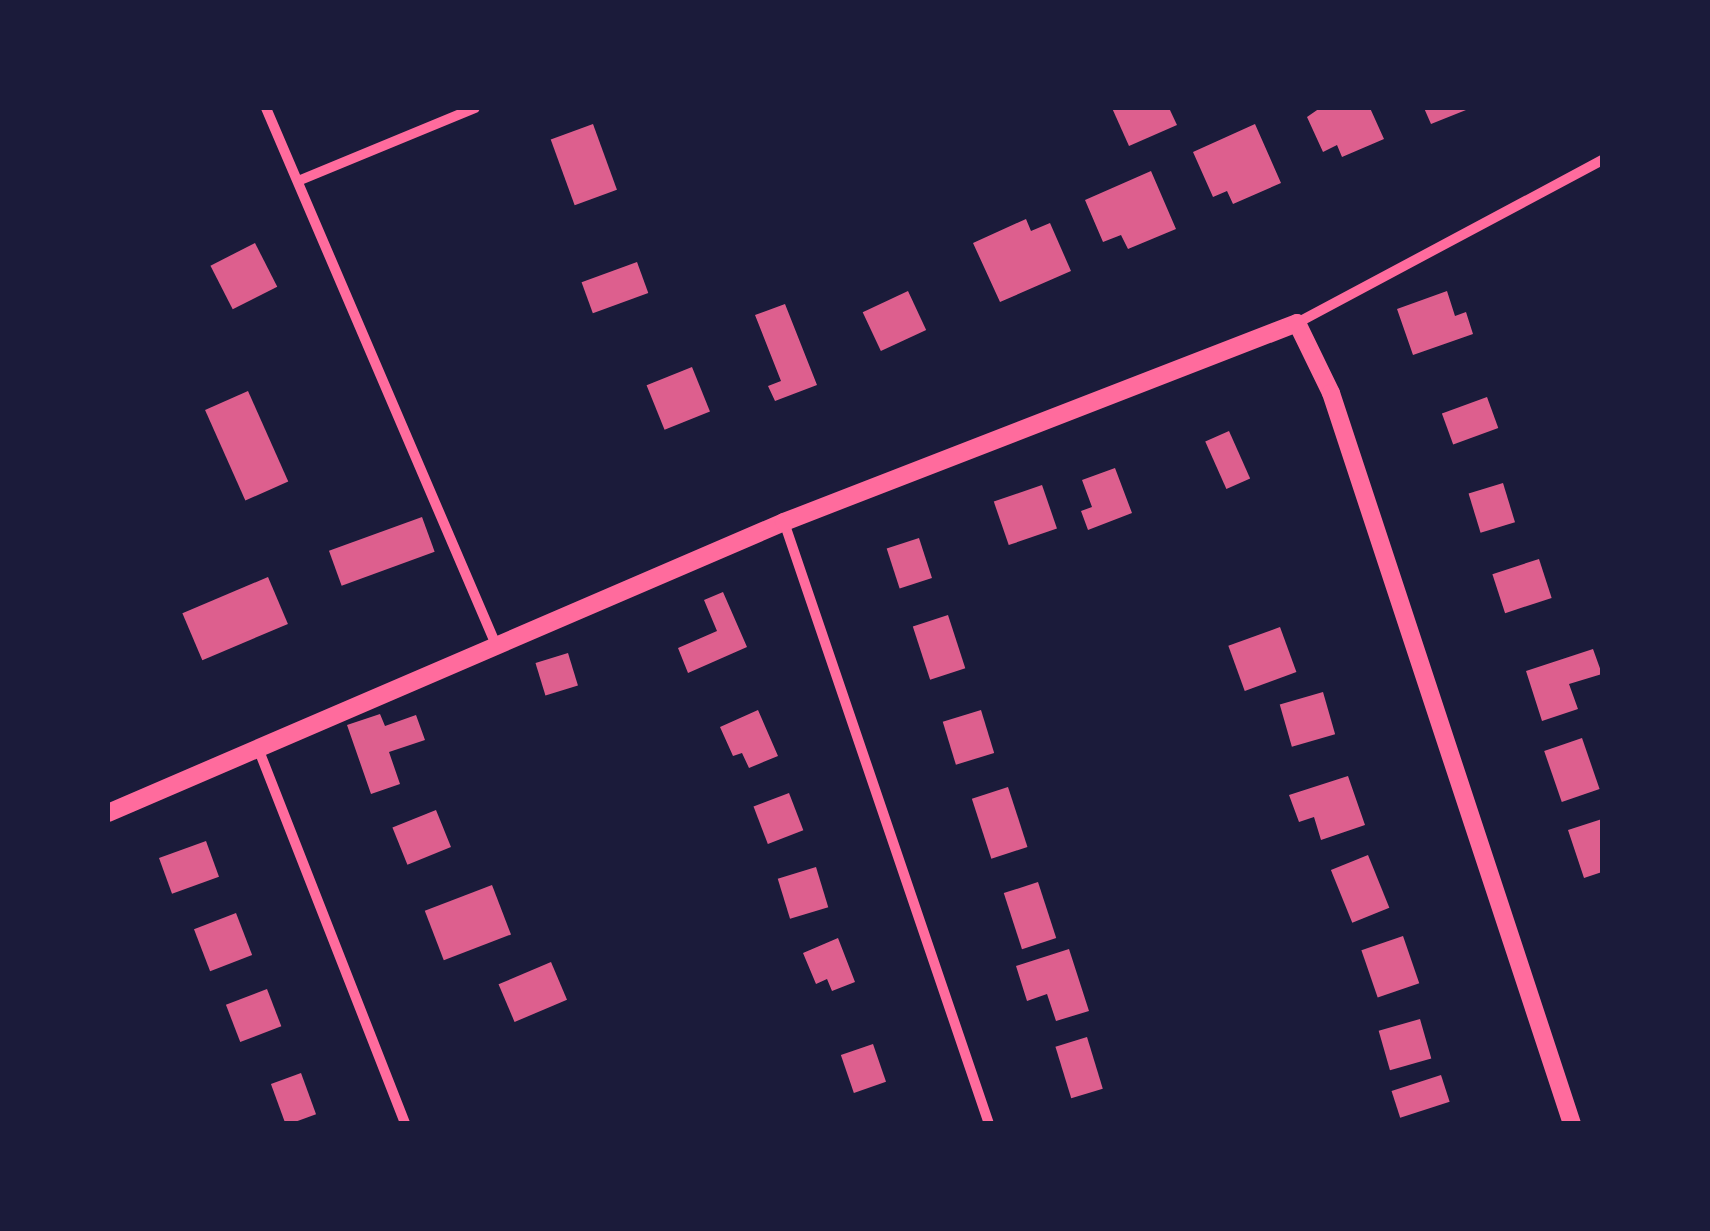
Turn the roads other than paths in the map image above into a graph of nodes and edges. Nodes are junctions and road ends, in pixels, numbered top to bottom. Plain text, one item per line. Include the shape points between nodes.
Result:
1 (266, 108) edge
2 (475, 108) edge
3 (1602, 160) edge
4 (298, 181) junction
5 (1297, 323) junction
6 (784, 522) junction
7 (496, 645) junction
8 (258, 748) junction
9 (108, 813) edge
10 (404, 1124) edge
11 (989, 1124) edge
12 (1572, 1124) edge

1 - 4 street
2 - 4 street
3 - 5 street
4 - 7 street
5 - 6 street
5 - 12 street via 1331,393
6 - 7 street
6 - 11 street
7 - 8 street
8 - 9 street
8 - 10 street

